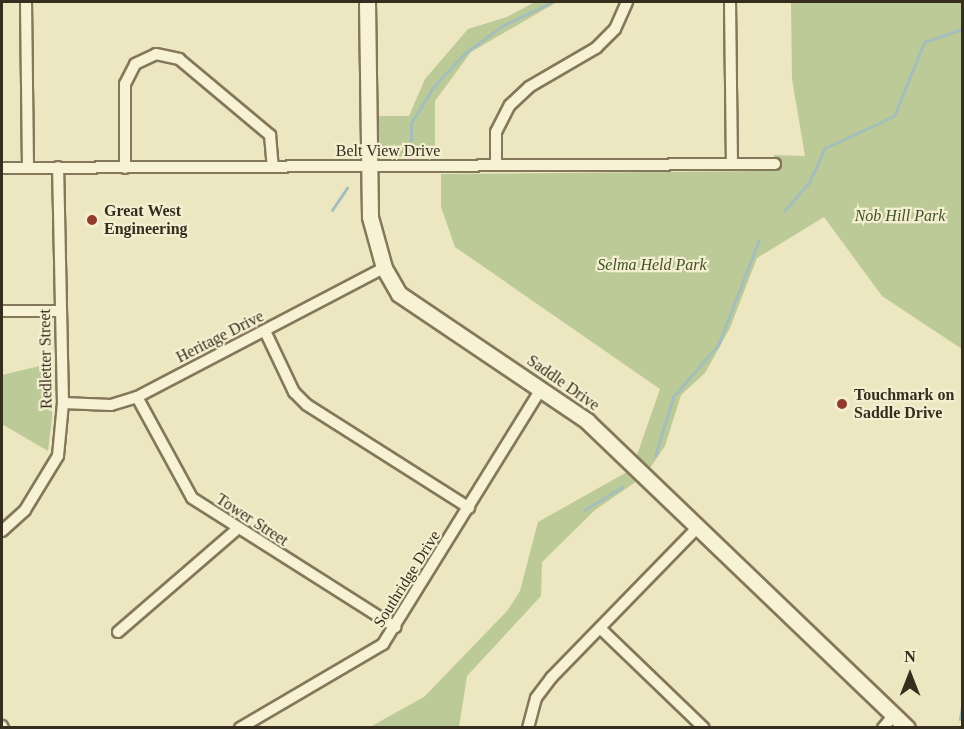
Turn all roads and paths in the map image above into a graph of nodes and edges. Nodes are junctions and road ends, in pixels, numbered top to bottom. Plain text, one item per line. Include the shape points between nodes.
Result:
1 (26, 2) edge
2 (367, 2) edge
3 (627, 2) edge
4 (730, 2) edge
5 (775, 164) dead end
6 (496, 165) junction
7 (732, 165) junction
8 (368, 166) junction
9 (58, 167) junction
10 (273, 167) junction
11 (2, 168) edge
12 (28, 168) junction
13 (125, 168) junction
14 (384, 268) junction
15 (2, 311) edge
16 (60, 311) junction
17 (264, 331) junction
18 (542, 388) junction
19 (137, 397) junction
20 (63, 403) junction
21 (469, 508) junction
22 (699, 526) junction
23 (236, 530) junction
24 (2, 531) edge
25 (395, 627) junction
26 (602, 630) junction
27 (118, 632) dead end
28 (894, 716) junction
29 (240, 728) edge
30 (528, 728) edge
31 (704, 728) edge
32 (883, 728) edge
33 (907, 728) edge

1 - 12 street
2 - 8 street, Saddle Drive
3 - 6 street via 615,29 596,48 529,87 510,105 496,132
4 - 7 street
5 - 7 street, Belt View Drive
6 - 7 street, Belt View Drive
6 - 8 street, Belt View Drive
8 - 10 street, Belt View Drive
8 - 14 street, Saddle Drive via 373,236
9 - 12 street, Belt View Drive
9 - 13 street, Belt View Drive
9 - 16 street, Redletter Street
10 - 13 street, Belt View Drive
10 - 13 street via 270,135 179,59 156,54 135,64 125,84
11 - 12 street, Belt View Drive
14 - 17 street, Heritage Drive
14 - 18 street, Saddle Drive via 415,309
15 - 16 street
16 - 20 street, Redletter Street
17 - 19 street, Heritage Drive
17 - 21 street via 294,392 308,405
18 - 21 street, Southridge Drive
18 - 22 street, Saddle Drive via 586,421
19 - 20 street, Heritage Drive via 111,405
19 - 23 street, Tower Street via 192,498
20 - 24 street, Redletter Street via 58,456 46,482
21 - 25 street, Southridge Drive
22 - 26 street
22 - 28 street, Saddle Drive
23 - 25 street, Tower Street
23 - 27 street
25 - 29 street, Southridge Drive via 370,655
26 - 30 street via 552,677 536,698
26 - 31 street
28 - 32 street
28 - 33 street, Saddle Drive

